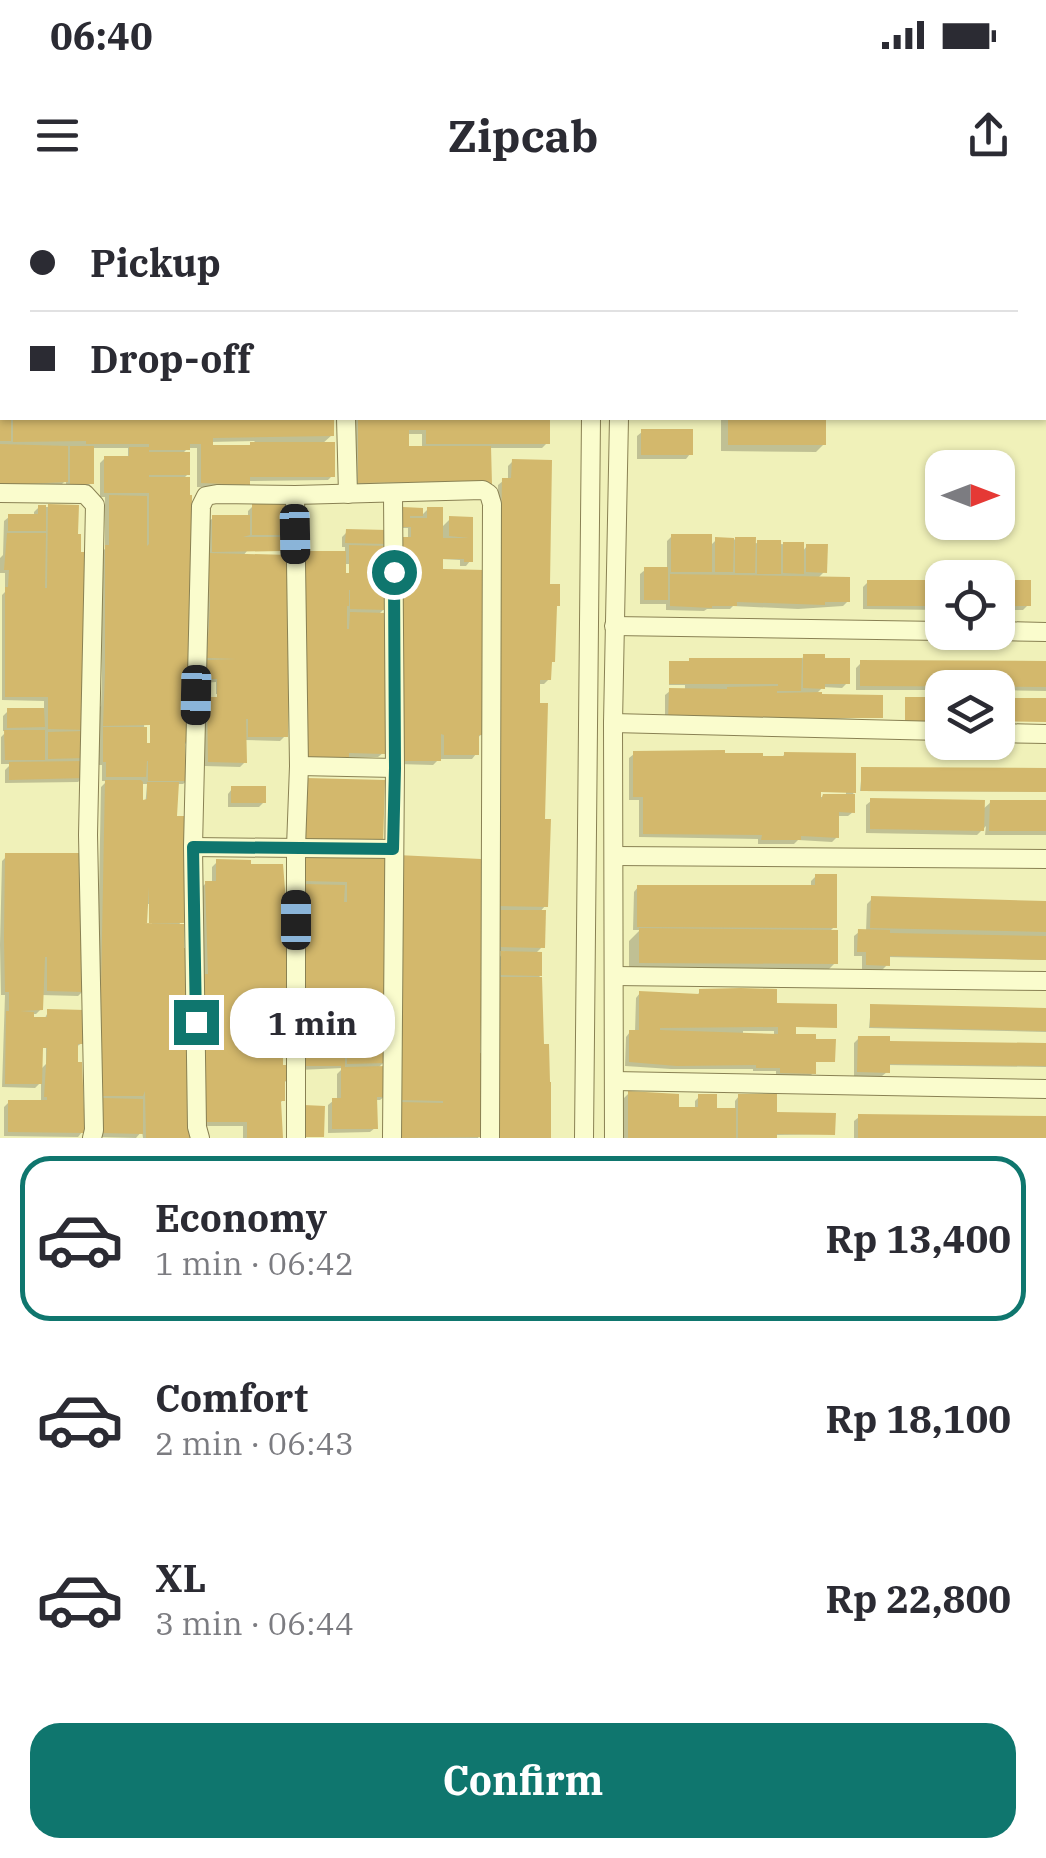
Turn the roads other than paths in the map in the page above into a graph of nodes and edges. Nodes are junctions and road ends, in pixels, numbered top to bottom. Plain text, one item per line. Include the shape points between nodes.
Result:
1 (346, 420) edge
2 (591, 420) edge
3 (619, 420) edge
4 (0, 493) edge
5 (393, 493) junction
6 (348, 494) junction
7 (294, 495) junction
8 (614, 626) junction
9 (925, 630) edge
10 (1015, 631) edge
11 (1046, 632) edge
12 (613, 722) junction
13 (925, 731) edge
14 (1015, 733) edge
15 (1046, 734) edge
16 (299, 766) junction
17 (395, 768) junction
18 (193, 847) junction
19 (296, 847) junction
20 (393, 849) junction
21 (614, 856) junction
22 (1046, 859) edge
23 (614, 976) junction
24 (1046, 981) edge
25 (614, 1081) junction
26 (1046, 1090) edge
27 (92, 1138) edge
28 (200, 1138) edge
29 (296, 1138) edge
30 (392, 1138) edge
31 (490, 1138) edge
32 (584, 1138) edge
33 (614, 1138) edge

1 - 6 street
2 - 32 street
3 - 8 street
4 - 27 street via 85,494 95,504 88,835
5 - 6 street
5 - 17 street
5 - 31 street via 483,490 492,504
6 - 7 street
7 - 16 street
7 - 18 street via 210,494 201,506
8 - 9 street
8 - 12 street
10 - 11 street
12 - 13 street
12 - 21 street
14 - 15 street
16 - 17 street
16 - 19 street
17 - 20 street
18 - 19 street
18 - 28 street
19 - 20 street
19 - 29 street
20 - 30 street
21 - 22 street
21 - 23 street
23 - 24 street
23 - 25 street
25 - 26 street
25 - 33 street

